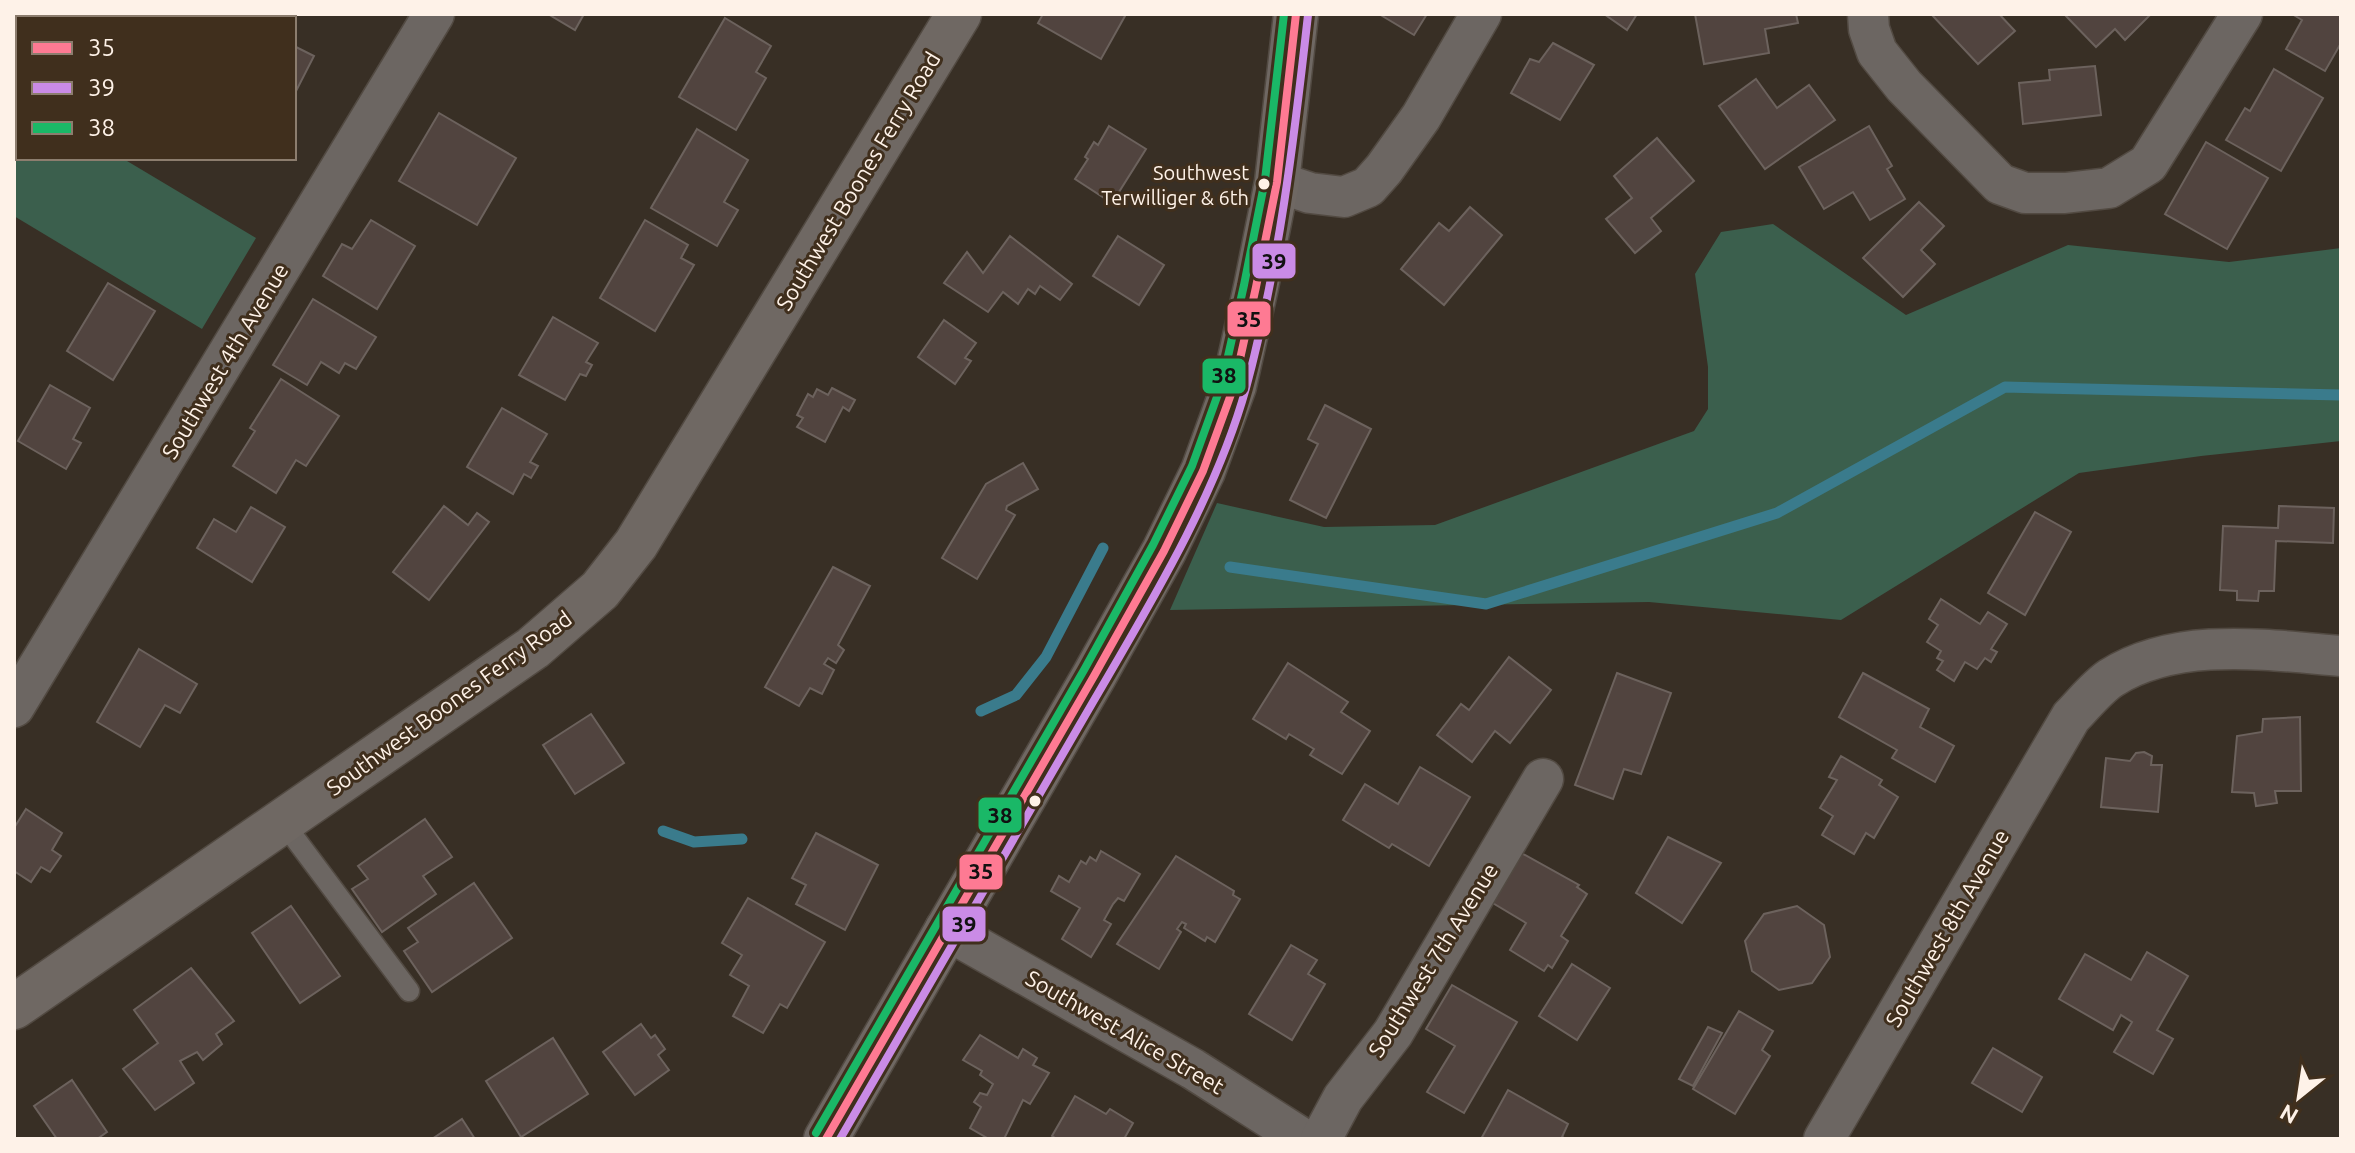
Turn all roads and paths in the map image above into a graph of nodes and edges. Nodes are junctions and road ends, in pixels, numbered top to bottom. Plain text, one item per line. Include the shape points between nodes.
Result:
1 (434, 14) edge
2 (959, 14) edge
3 (1296, 14) edge
4 (1481, 14) edge
5 (1868, 14) edge
6 (2242, 14) edge
7 (1277, 182) junction
8 (2341, 656) edge
9 (14, 707) edge
10 (1543, 779) dead end
11 (282, 821) junction
12 (945, 929) junction
13 (409, 991) dead end
14 (14, 1007) edge
15 (826, 1139) edge
16 (1303, 1139) edge
17 (1321, 1139) edge
18 (1824, 1139) edge

1 - 9 street, Southwest 4th Avenue
2 - 11 street, Southwest Boones Ferry Road via 617,569 533,648
3 - 7 street
4 - 7 street via 1421,117 1368,187 1344,197
5 - 6 street via 1877,52 1904,86 2000,184 2025,193 2109,188 2148,164
7 - 12 street via 1234,386 1203,471 1102,662
8 - 18 street, Southwest 8th Avenue via 2186,653 2132,666 2107,680 2071,717
10 - 17 street, Southwest 7th Avenue via 1393,1033 1343,1098
11 - 13 lane
11 - 14 street, Southwest Boones Ferry Road
12 - 15 street
12 - 16 street, Southwest Alice Street via 1193,1069

